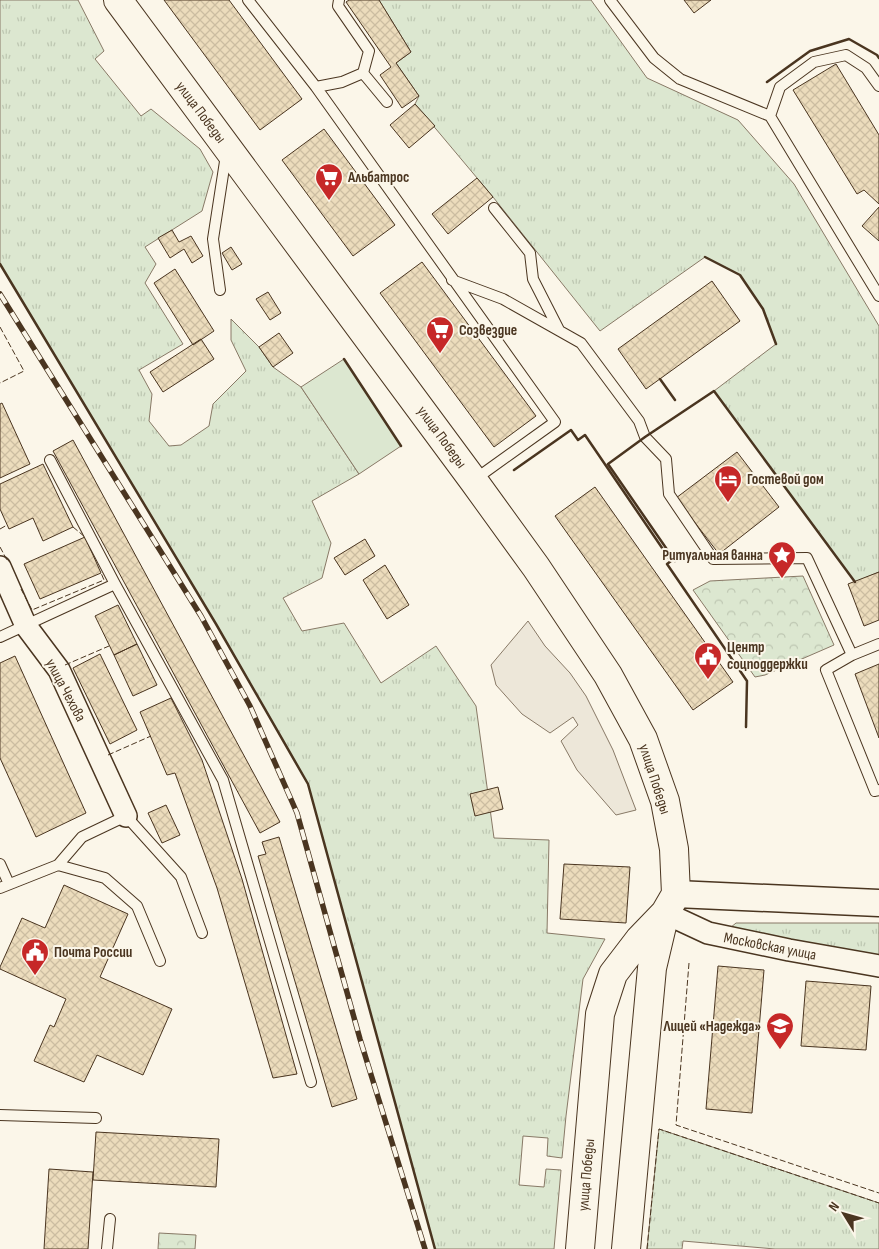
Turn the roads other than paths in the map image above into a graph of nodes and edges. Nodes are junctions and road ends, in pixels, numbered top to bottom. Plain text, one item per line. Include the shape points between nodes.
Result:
1 (118, 0) edge
2 (248, 0) edge
3 (339, 0) edge
4 (610, 0) edge
5 (363, 73) junction
6 (879, 86) edge
7 (316, 87) junction
8 (387, 102) dead end
9 (770, 116) junction
10 (227, 146) junction
11 (494, 208) dead end
12 (452, 280) junction
13 (220, 290) dead end
14 (879, 296) edge
15 (559, 330) junction
16 (50, 460) dead end
17 (474, 480) junction
18 (0, 567) edge
19 (116, 584) junction
20 (26, 626) junction
21 (0, 637) edge
22 (879, 644) edge
23 (852, 655) junction
24 (879, 790) edge
25 (126, 816) junction
26 (0, 864) edge
27 (58, 865) junction
28 (4, 886) edge
29 (879, 903) edge
30 (671, 904) junction
31 (202, 933) dead end
32 (160, 961) dead end
33 (879, 966) edge
34 (311, 1082) dead end
35 (0, 1115) edge
36 (96, 1118) dead end
37 (110, 1218) dead end
38 (107, 1249) edge
39 (580, 1249) edge
40 (626, 1249) edge

1 - 10 main road, улица Победы
2 - 7 lane
3 - 5 lane via 338,6 369,51
4 - 9 lane via 654,58 680,79
5 - 7 lane via 342,82
5 - 8 lane
6 - 9 lane via 866,68 846,55 814,62 780,87
7 - 12 lane
9 - 14 lane
10 - 13 lane via 213,239
10 - 17 main road, улица Победы
11 - 15 lane via 530,253 533,279
12 - 15 lane via 503,299
12 - 17 lane via 555,422
15 - 23 lane via 581,343 638,421 645,437 666,458 669,494 713,559 808,558
16 - 19 lane
17 - 30 main road, улица Победы via 604,668 643,739 665,801 674,849
18 - 20 street, улица Чехова
19 - 20 lane
19 - 34 lane via 222,780
20 - 21 lane
20 - 25 street, улица Чехова via 59,670
22 - 23 lane
23 - 24 lane via 826,670 875,791
25 - 27 lane via 82,837
25 - 31 lane via 181,877
26 - 28 lane
27 - 28 lane
27 - 32 lane via 105,878 137,906
29 - 30 street
30 - 33 street, Московская улица via 708,933
30 - 39 main road, улица Победы via 613,974 600,1014
30 - 40 main road, улица Победы via 652,968
35 - 36 lane
37 - 38 lane

